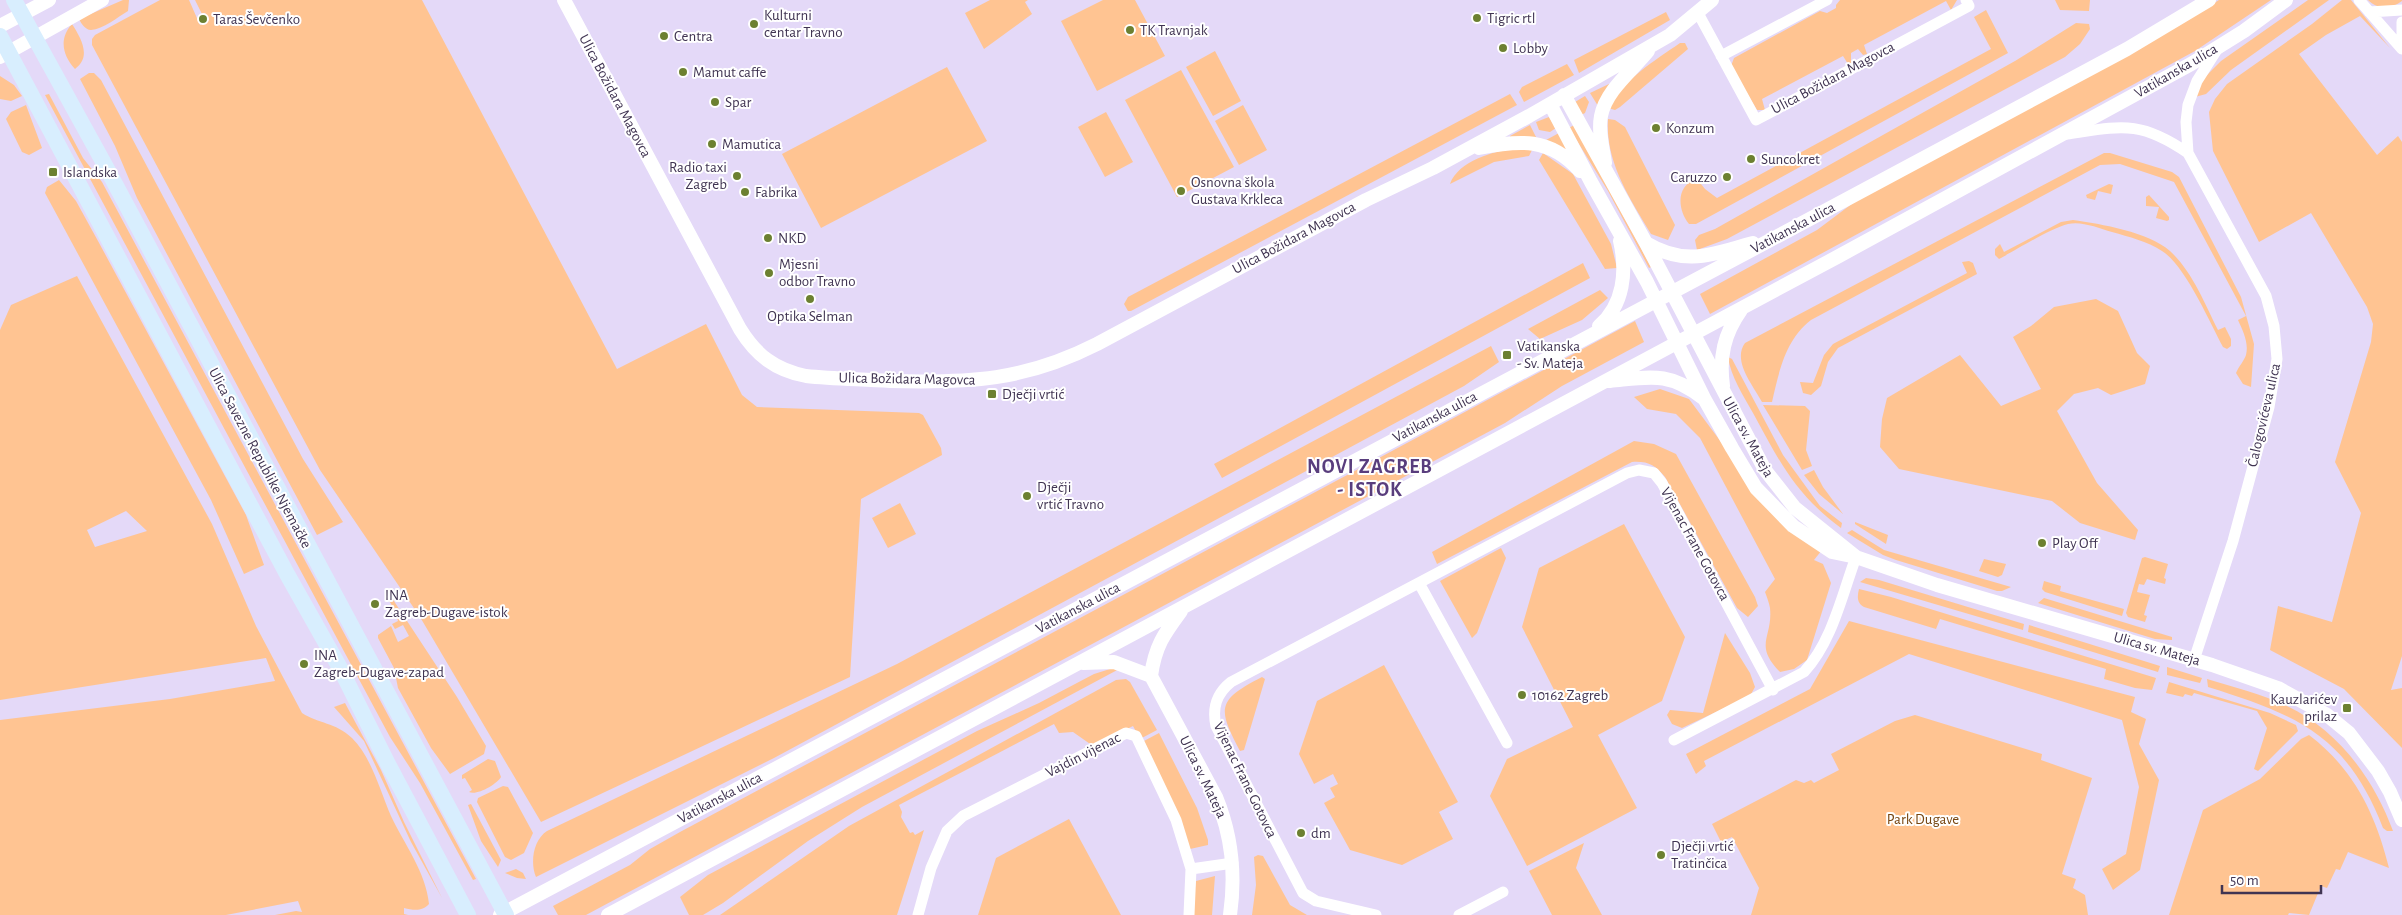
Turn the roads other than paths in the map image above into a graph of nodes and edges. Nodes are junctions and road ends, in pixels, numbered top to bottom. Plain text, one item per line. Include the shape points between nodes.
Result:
1 (49, 0) edge
2 (102, 0) edge
3 (564, 0) edge
4 (1712, 0) edge
5 (1827, 0) edge
6 (1966, 0) edge
7 (2209, 0) edge
8 (2286, 0) edge
9 (2359, 0) edge
10 (18, 7) edge
11 (2402, 10) edge
12 (2370, 12) junction
13 (1698, 13) junction
14 (2402, 22) edge
15 (0, 26) edge
16 (0, 36) edge
17 (34, 38) junction
18 (2402, 44) edge
19 (1653, 45) junction
20 (2218, 48) junction
21 (2402, 49) edge
22 (5, 54) edge
23 (1721, 56) junction
24 (1564, 95) junction
25 (1550, 104) junction
26 (2062, 134) junction
27 (1463, 152) junction
28 (2188, 153) junction
29 (1606, 171) junction
30 (1591, 182) junction
31 (1617, 228) junction
32 (1778, 236) junction
33 (1646, 242) junction
34 (1671, 293) junction
35 (1656, 301) junction
36 (1742, 308) junction
37 (1693, 334) junction
38 (1584, 339) junction
39 (1676, 342) junction
40 (1602, 382) junction
41 (1724, 394) junction
42 (1705, 400) junction
43 (1856, 557) junction
44 (1419, 583) junction
45 (1185, 606) junction
46 (2194, 660) junction
47 (1077, 664) junction
48 (1151, 676) junction
49 (1773, 690) junction
50 (1674, 740) dead end
51 (1507, 743) dead end
52 (2401, 813) edge
53 (1233, 863) junction
54 (1191, 869) junction
55 (1503, 892) dead end
56 (504, 914) edge
57 (468, 915) edge
58 (608, 915) edge
59 (918, 915) edge
60 (1188, 915) edge
61 (1230, 915) edge
62 (1376, 915) edge
63 (1459, 915) edge

1 - 10 street
2 - 17 street
3 - 27 street, Ulica Božidara Magovca via 746,339 761,357 794,374 926,382 973,381 1020,374 1060,362
4 - 13 street, Ulica Božidara Magovca
5 - 23 street
6 - 23 street, Ulica Božidara Magovca via 1969,6 1756,120
7 - 32 street, Vatikanska ulica via 2126,49
8 - 20 street, Vatikanska ulica
9 - 12 street
10 - 15 street
10 - 17 main road, Ulica Savezne Republike Njemačke
11 - 12 street
12 - 21 street
13 - 19 street, Ulica Božidara Magovca
13 - 23 street, Ulica Božidara Magovca
14 - 18 street
16 - 22 main road, Ulica Savezne Republike Njemačke
17 - 22 street
17 - 56 main road, Ulica Savezne Republike Njemačke
19 - 24 street, Ulica Božidara Magovca
19 - 29 street via 1612,92 1602,111 1600,136
20 - 26 street, Vatikanska ulica
20 - 28 street, Čalogovićeva ulica via 2194,87 2188,104
22 - 57 main road, Ulica Savezne Republike Njemačke via 340,668
24 - 25 street, Ulica Božidara Magovca
24 - 29 street
25 - 27 street, Ulica Božidara Magovca
25 - 30 street
26 - 28 street, Čalogovićeva ulica via 2140,128 2166,138
26 - 36 street, Vatikanska ulica
27 - 30 street via 1514,142 1534,143 1562,155
28 - 46 street, Čalogovićeva ulica via 2266,296 2278,359 2269,407 2232,541
29 - 33 street
30 - 31 street
31 - 35 street
31 - 38 street via 1624,268 1622,288 1613,311
32 - 33 street via 1690,258 1670,254
32 - 34 street, Vatikanska ulica
33 - 34 street
34 - 35 street, Vatikanska ulica
34 - 37 street, Ulica sv. Mateja
35 - 38 street, Vatikanska ulica
35 - 39 street
36 - 37 street, Vatikanska ulica
36 - 41 street via 1723,345
37 - 39 street, Vatikanska ulica
37 - 41 street, Ulica sv. Mateja
38 - 56 street, Vatikanska ulica
39 - 40 street, Vatikanska ulica
39 - 42 street, Ulica sv. Mateja
40 - 42 street via 1667,378 1686,385
40 - 45 street, Vatikanska ulica
41 - 43 street, Ulica sv. Mateja via 1775,484 1795,508
42 - 43 street, Ulica sv. Mateja via 1746,472 1770,505 1822,547
43 - 46 street, Ulica sv. Mateja via 1937,585
43 - 49 street via 1830,630 1814,661 1804,672
44 - 49 street, Vijenac Frane Gotovca via 1626,473 1639,470 1654,473
44 - 51 street
44 - 62 street, Vijenac Frane Gotovca via 1231,682 1222,689 1214,706 1220,736 1303,893 1316,901
45 - 47 street, Vatikanska ulica
45 - 48 street via 1161,638 1154,654
46 - 52 street, Ulica sv. Mateja via 2278,688 2327,715 2363,750
47 - 48 street via 1114,662
47 - 58 street, Vatikanska ulica
48 - 53 street, Ulica sv. Mateja via 1216,797 1224,817
49 - 50 street
53 - 54 street
53 - 61 street, Ulica sv. Mateja
54 - 59 street, Vajdin vijenac via 1176,820 1153,769 1136,736 1126,733 963,816 947,831 931,868
54 - 60 street
55 - 63 street

